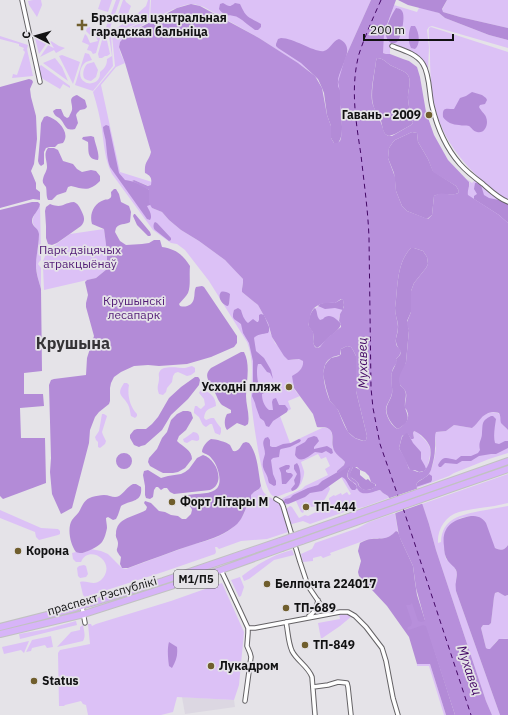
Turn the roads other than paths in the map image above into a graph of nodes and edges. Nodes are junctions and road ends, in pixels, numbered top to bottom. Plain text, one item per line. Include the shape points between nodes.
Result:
1 (22, 0) edge
2 (392, 46) dead end
3 (40, 82) dead end
4 (508, 202) edge
5 (508, 461) edge
6 (508, 469) edge
7 (276, 499) dead end
8 (222, 570) junction
9 (318, 600) junction
10 (82, 606) junction
11 (84, 614) junction
12 (328, 614) junction
13 (305, 618) junction
14 (286, 622) junction
15 (85, 623) dead end
16 (0, 626) edge
17 (248, 628) junction
18 (0, 634) edge
19 (313, 687) junction
20 (245, 701) dead end
21 (315, 715) edge
22 (350, 715) edge
23 (398, 715) edge

1 - 3 street
2 - 4 street via 413,55 423,64 436,120 445,142 458,161 498,197
5 - 10 highway, праспект Рэспублікі / М1/П5, bridge via 163,581
6 - 8 highway, праспект Рэспублікі / М1/П5, bridge
7 - 9 street via 281,502 308,586
8 - 11 highway, праспект Рэспублікі / М1/П5
8 - 17 street
9 - 12 street
9 - 13 street via 314,613
10 - 11 street
10 - 16 highway, праспект Рэспублікі / М1/П5
11 - 15 street
11 - 18 highway, праспект Рэспублікі / М1/П5
12 - 13 street
12 - 23 street via 353,614 378,642 386,661
13 - 14 street
14 - 17 street
14 - 19 street via 292,651 310,674
17 - 20 street via 247,648 251,657
19 - 21 street
19 - 22 street via 338,682 347,683

